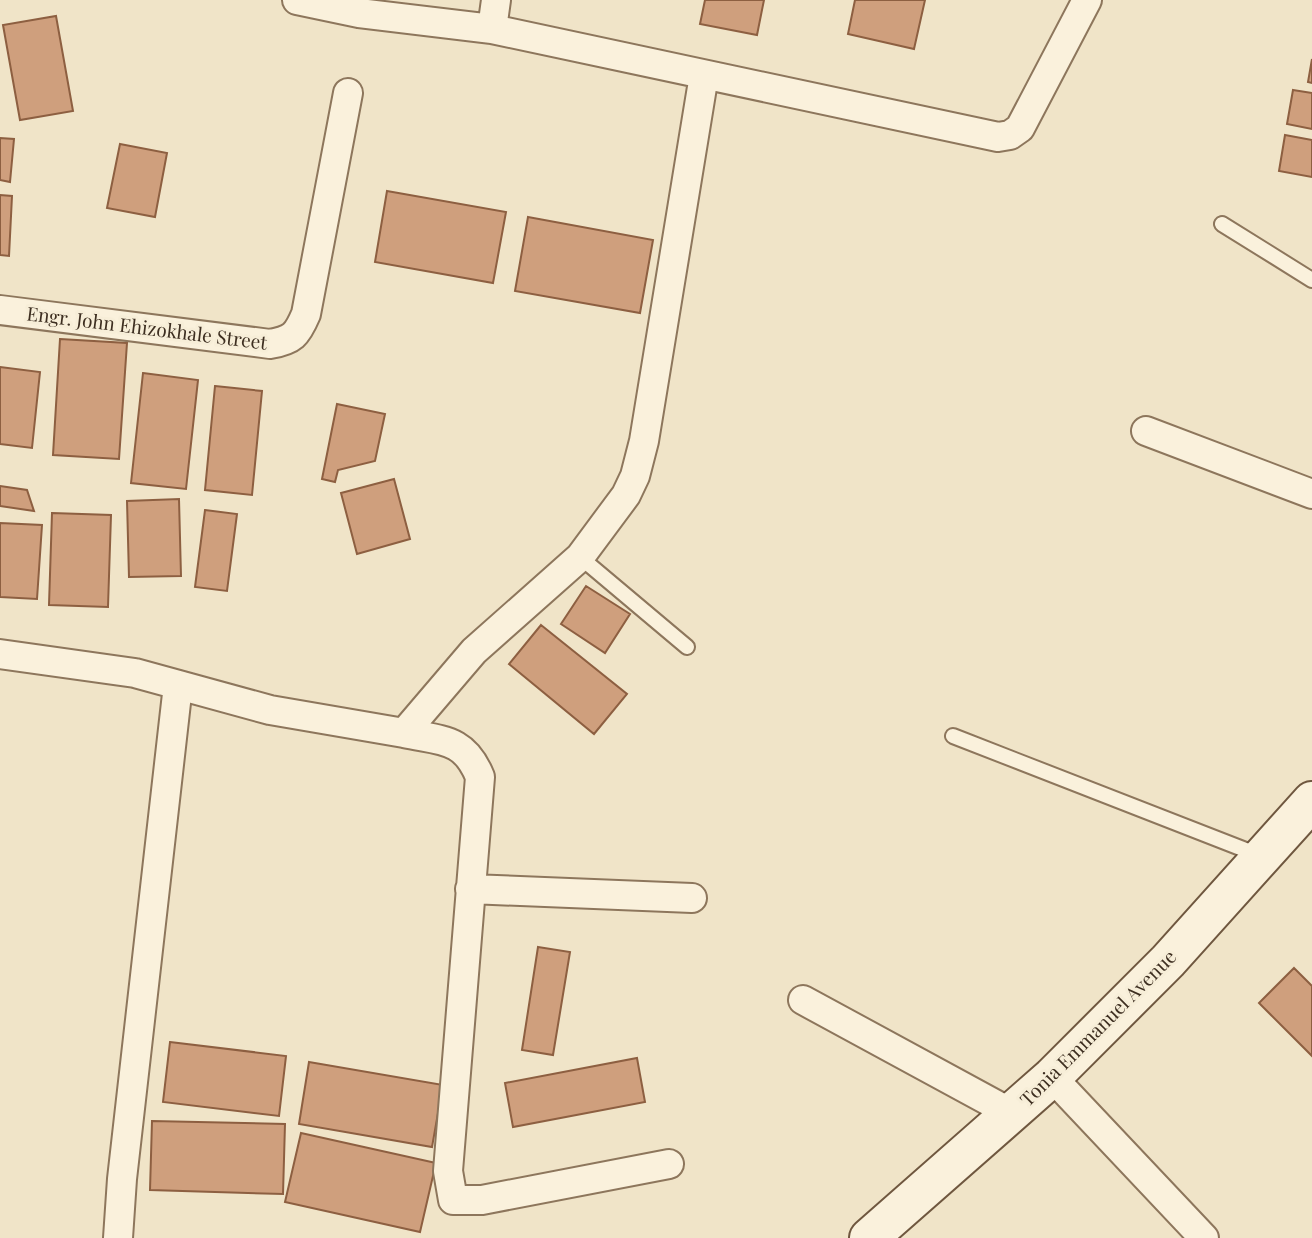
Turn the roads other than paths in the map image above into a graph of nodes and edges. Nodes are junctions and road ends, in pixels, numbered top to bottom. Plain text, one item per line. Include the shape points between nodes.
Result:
1 (297, 0) edge
2 (496, 0) edge
3 (1087, 0) edge
4 (492, 29) junction
5 (704, 75) junction
6 (348, 93) dead end
7 (1222, 225) dead end
8 (1312, 281) edge
9 (0, 310) edge
10 (1146, 431) dead end
11 (1312, 494) edge
12 (580, 557) junction
13 (687, 647) dead end
14 (0, 654) edge
15 (178, 685) junction
16 (404, 733) junction
17 (953, 736) dead end
18 (1312, 801) edge
19 (1262, 856) junction
20 (470, 889) junction
21 (692, 898) dead end
22 (803, 1000) dead end
23 (1052, 1077) junction
24 (1011, 1113) junction
25 (670, 1164) dead end
26 (118, 1238) edge
27 (869, 1238) edge
28 (1204, 1238) edge

1 - 4 street via 359,13
2 - 4 street
3 - 5 street via 1020,128 998,138
4 - 5 street
5 - 12 street via 638,465 626,495
6 - 9 street, Engr. John Ehizokhale Street via 306,314 299,331 287,341 270,344
7 - 8 lane
10 - 11 street
12 - 13 lane
12 - 16 street via 474,651
14 - 15 street via 105,667
15 - 16 street via 270,710
15 - 26 street
16 - 20 street via 457,744 473,760 480,777
17 - 19 lane
18 - 19 street, Tonia Emmanuel Avenue
19 - 23 street, Tonia Emmanuel Avenue via 1168,961
20 - 21 street
20 - 25 street via 447,1171 453,1200 482,1200
22 - 24 street
23 - 24 street, Tonia Emmanuel Avenue
23 - 28 street
24 - 27 street, Tonia Emmanuel Avenue

